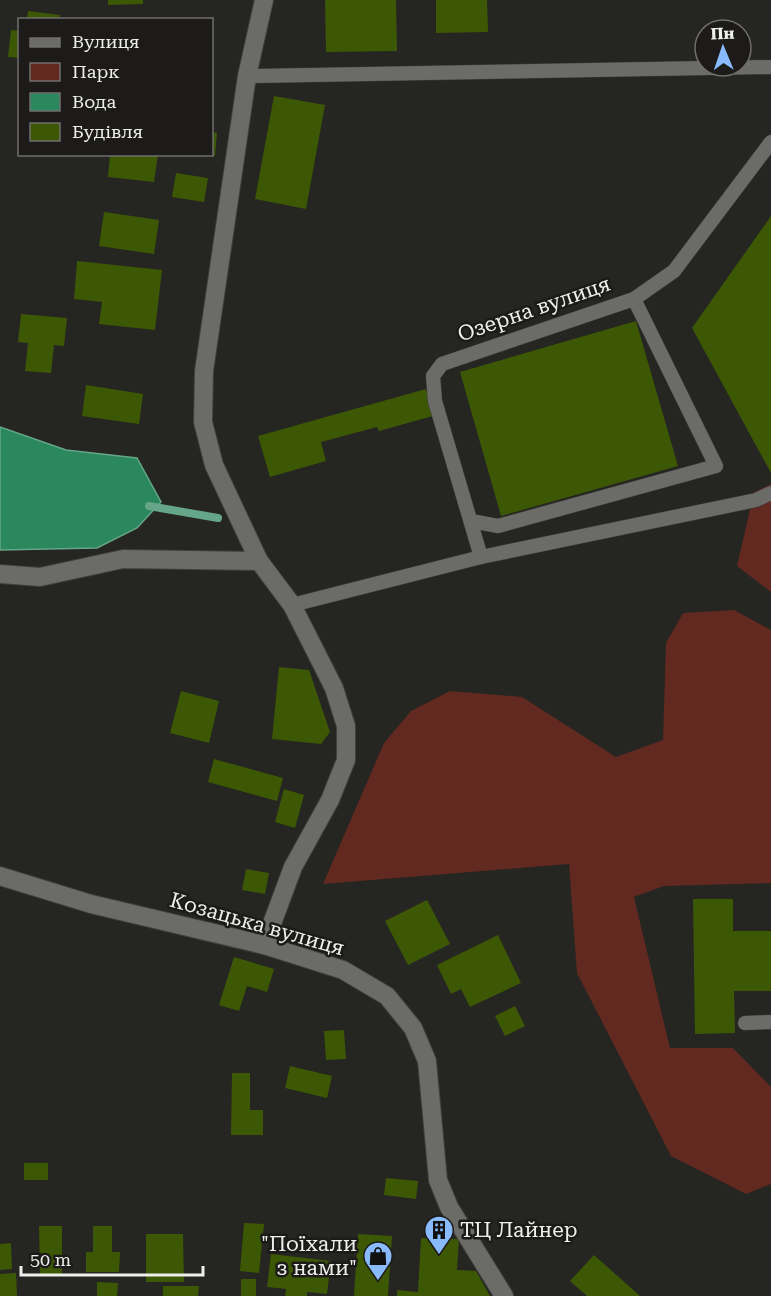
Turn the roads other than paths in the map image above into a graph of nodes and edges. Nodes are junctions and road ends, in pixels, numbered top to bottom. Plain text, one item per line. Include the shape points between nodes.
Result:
1 (264, 0) edge
2 (771, 67) edge
3 (248, 76) junction
4 (771, 142) edge
5 (634, 299) junction
6 (771, 493) edge
7 (471, 521) junction
8 (482, 557) junction
9 (259, 561) junction
10 (0, 574) edge
11 (292, 605) junction
12 (0, 876) edge
13 (264, 945) junction
14 (745, 1023) dead end
15 (771, 1023) edge
16 (504, 1296) edge

1 - 3 street
2 - 3 lane
3 - 9 street via 204,371 203,422 214,465
4 - 5 lane, Озерна вулиця via 674,271
5 - 7 lane, Озерна вулиця via 442,364 433,376 435,401
5 - 7 lane via 716,466 498,526
6 - 8 lane via 756,500
7 - 8 lane, Озерна вулиця
8 - 11 lane
9 - 10 street via 123,559 40,577
9 - 11 street
11 - 13 street via 334,688 346,726 346,760 330,800 293,867
12 - 13 street, Козацька вулиця via 91,904
13 - 16 street, Козацька вулиця via 343,970 387,996 413,1028 427,1061 438,1180 449,1207
14 - 15 lane

